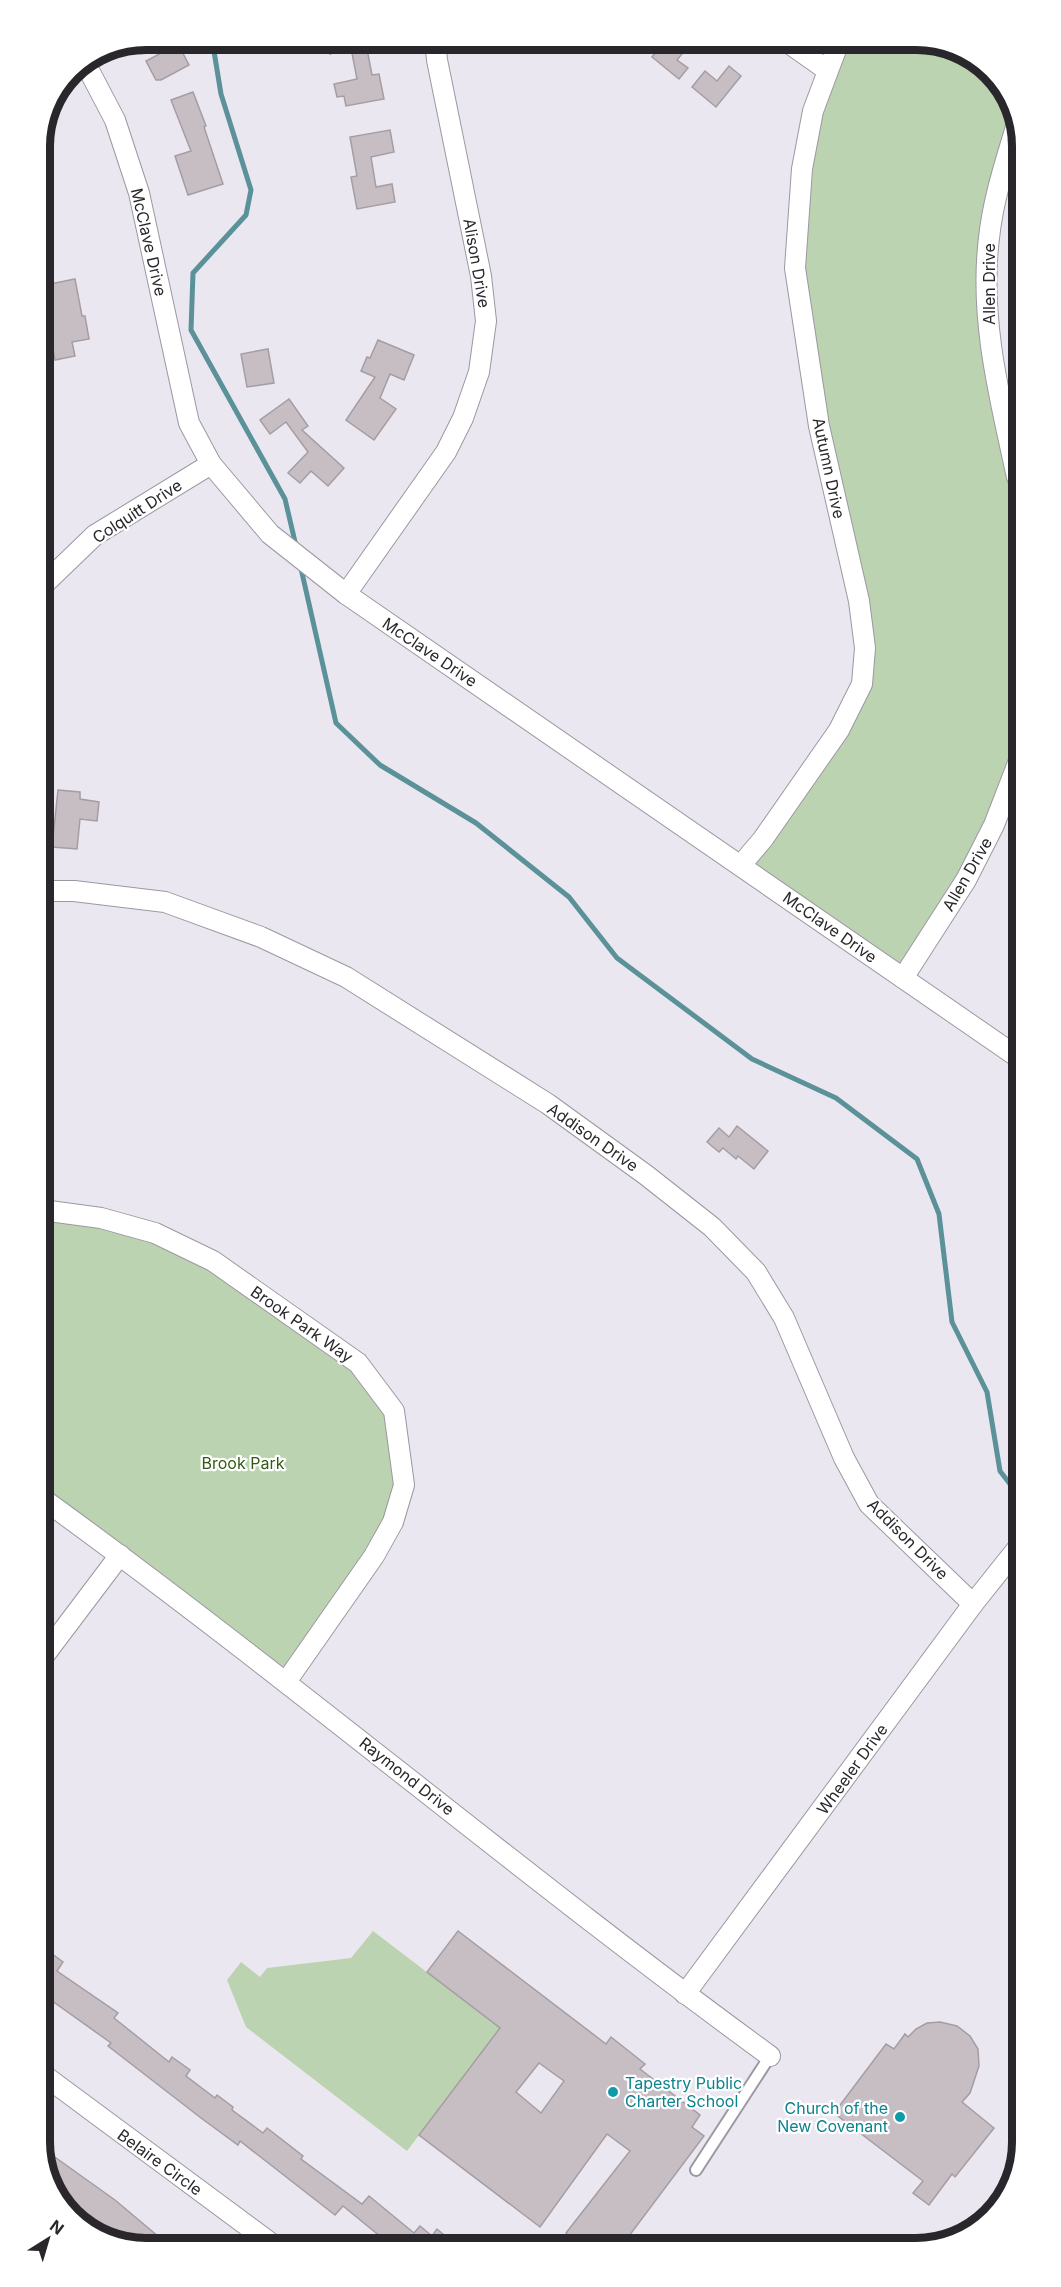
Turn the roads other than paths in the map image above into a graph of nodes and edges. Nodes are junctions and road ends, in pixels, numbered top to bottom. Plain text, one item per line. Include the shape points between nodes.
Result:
1 (436, 50) edge
2 (799, 50) edge
3 (835, 50) edge
4 (88, 69) edge
5 (827, 70) junction
6 (1012, 142) edge
7 (1012, 455) edge
8 (211, 464) junction
9 (50, 578) edge
10 (346, 594) junction
11 (1012, 778) edge
12 (741, 865) junction
13 (50, 891) edge
14 (903, 978) junction
15 (1012, 1053) edge
16 (50, 1211) edge
17 (50, 1504) edge
18 (120, 1555) junction
19 (1012, 1555) edge
20 (974, 1604) junction
21 (50, 1648) edge
22 (286, 1682) junction
23 (685, 1994) junction
24 (770, 2056) joint
25 (50, 2080) edge
26 (696, 2170) dead end
27 (263, 2237) edge

1 - 10 street, Alison Drive via 481,276 486,321 479,372 446,452
2 - 5 street
3 - 5 street, Autumn Drive
4 - 8 street, McClave Drive via 115,120 139,193 189,423
5 - 12 street, Autumn Drive via 813,111 802,169 795,268 819,426 859,602 865,648 862,684 839,730
6 - 7 street, Allen Drive via 989,238 986,305 994,376
8 - 9 street, Colquitt Drive via 95,535
8 - 10 street, McClave Drive via 270,534
10 - 12 street, McClave Drive
11 - 14 street, Allen Drive via 966,880
12 - 14 street, McClave Drive
13 - 20 street, Addison Drive via 165,902 271,942 346,977 548,1104 646,1175 712,1227 756,1272 784,1318 844,1458 870,1504
14 - 15 street, McClave Drive
16 - 22 street, Brook Park Way via 101,1218 155,1233 213,1261 357,1363 394,1411 404,1485 393,1522 374,1556
17 - 18 street, Raymond Drive
18 - 21 street
18 - 22 street, Raymond Drive
19 - 20 street, Wheeler Drive
20 - 23 street, Wheeler Drive
22 - 23 street, Raymond Drive
23 - 24 street, Raymond Drive
24 - 26 lane
25 - 27 street, Belaire Circle

